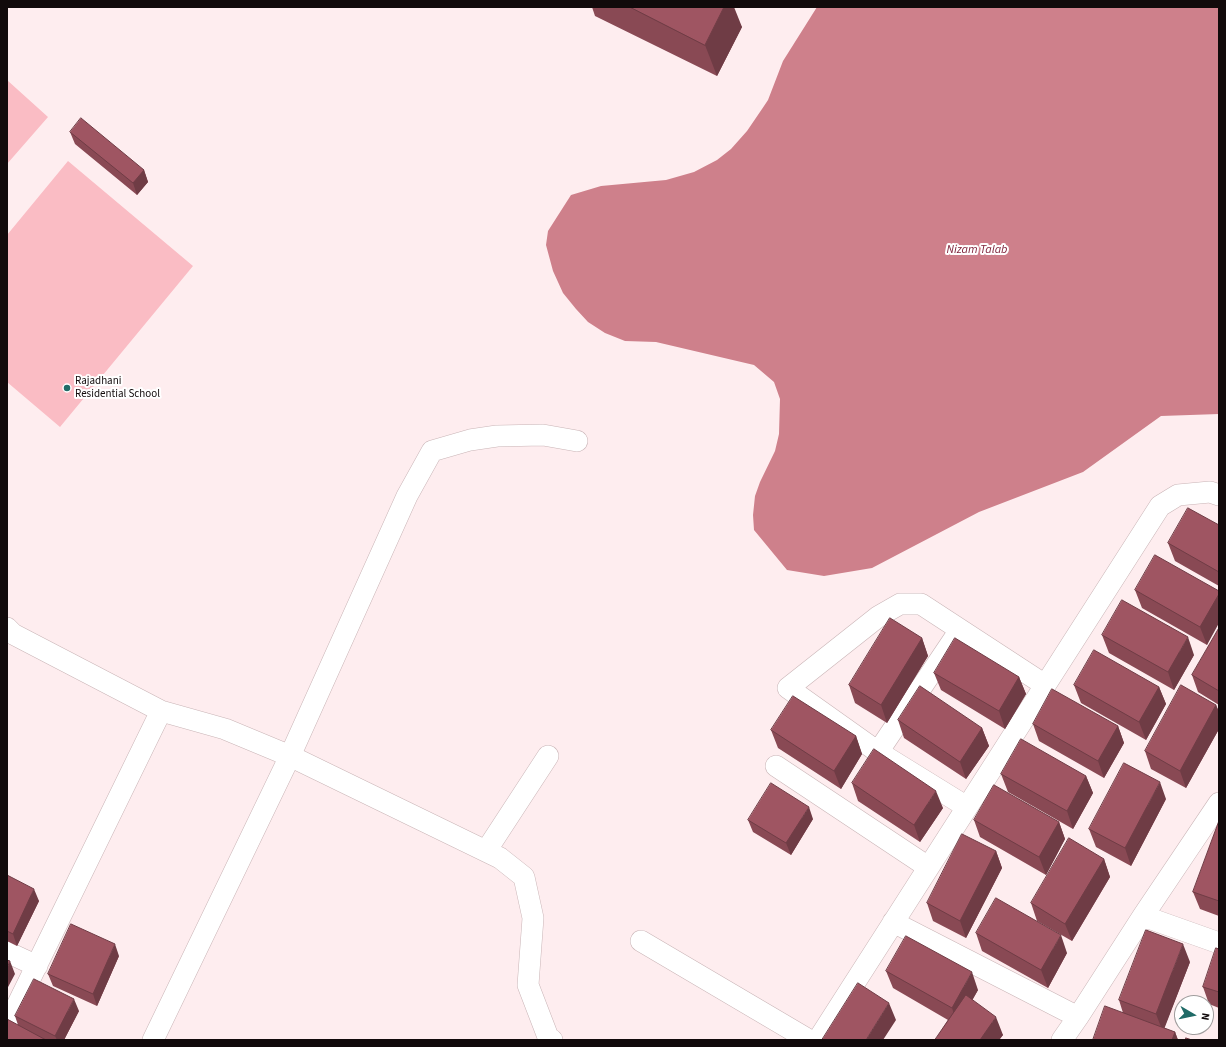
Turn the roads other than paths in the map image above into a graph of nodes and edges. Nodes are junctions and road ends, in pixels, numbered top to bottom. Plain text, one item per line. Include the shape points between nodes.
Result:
1 (577, 441) dead end
2 (1219, 495) edge
3 (7, 628) edge
4 (960, 630) junction
5 (1045, 685) junction
6 (162, 711) junction
7 (878, 752) junction
8 (290, 756) junction
9 (548, 756) dead end
10 (776, 766) dead end
11 (1219, 803) edge
12 (967, 807) junction
13 (486, 851) junction
14 (928, 867) junction
15 (1144, 916) junction
16 (893, 922) junction
17 (641, 941) dead end
18 (1219, 943) edge
19 (7, 952) edge
20 (37, 966) junction
21 (1078, 1017) junction
22 (7, 1026) edge
23 (153, 1040) edge
24 (552, 1040) edge
25 (809, 1040) edge
26 (818, 1040) edge
27 (1062, 1040) edge

1 - 8 street via 544,435 497,436 470,440 432,451 407,496
2 - 5 street via 1210,492 1178,495 1160,506
3 - 6 street via 13,634
4 - 5 street
4 - 7 street
4 - 7 street via 921,604 900,604 878,616 788,688
5 - 12 street
6 - 8 street via 225,729
6 - 20 street
7 - 12 street
8 - 13 street
8 - 23 street
9 - 13 street
10 - 14 street
11 - 15 street
12 - 14 street
13 - 24 street via 500,858 524,877 533,918 528,985 548,1037
14 - 16 street
15 - 18 street
15 - 21 street
16 - 21 street
16 - 26 street
17 - 25 street
19 - 20 street
20 - 22 street
21 - 27 street

